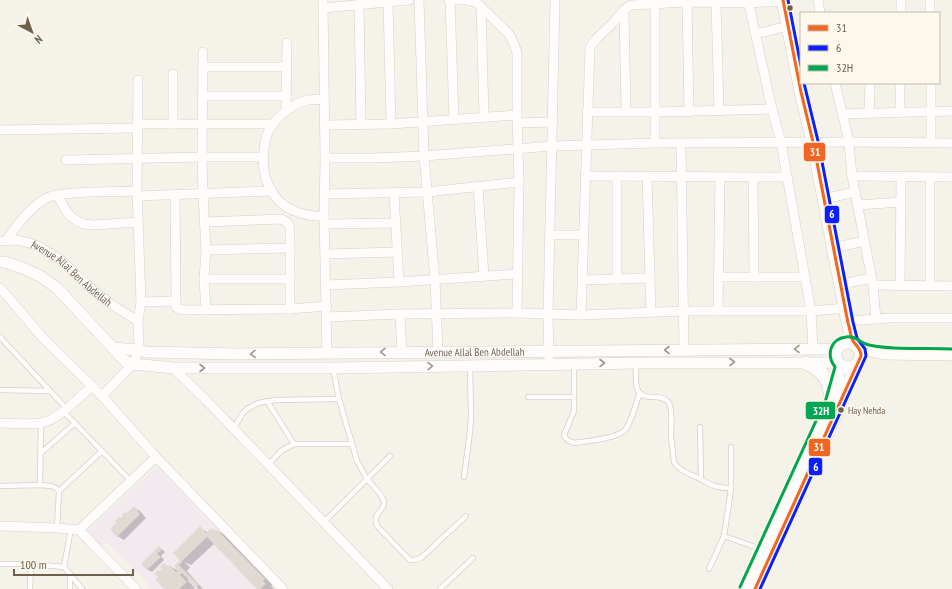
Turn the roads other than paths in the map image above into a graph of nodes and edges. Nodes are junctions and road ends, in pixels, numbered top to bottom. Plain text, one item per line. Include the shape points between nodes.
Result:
1 (409, 0) edge
2 (419, 0) edge
3 (449, 0) edge
4 (555, 0) edge
5 (818, 0) edge
6 (901, 0) edge
7 (930, 0) edge
8 (388, 1) junction
9 (748, 1) edge
10 (783, 1) edge
11 (655, 2) edge
12 (687, 2) junction
13 (716, 2) junction
14 (479, 3) edge
15 (323, 4) edge
16 (359, 4) junction
17 (624, 10) junction
18 (820, 12) edge
19 (901, 12) edge
20 (930, 12) edge
21 (788, 26) junction
22 (755, 34) junction
23 (287, 43) dead end
24 (203, 52) dead end
25 (203, 67) junction
26 (287, 67) junction
27 (173, 74) dead end
28 (138, 80) dead end
29 (835, 84) edge
30 (870, 84) edge
31 (900, 84) edge
32 (931, 84) edge
33 (203, 96) junction
34 (286, 96) junction
35 (324, 99) junction
36 (772, 109) junction
37 (286, 111) junction
38 (719, 111) junction
39 (931, 111) junction
40 (952, 111) edge
41 (587, 112) junction
42 (626, 112) junction
43 (656, 112) junction
44 (689, 112) junction
45 (900, 112) junction
46 (869, 113) junction
47 (842, 114) junction
48 (484, 117) junction
49 (454, 119) junction
50 (517, 119) junction
51 (423, 122) junction
52 (553, 122) junction
53 (173, 124) junction
54 (272, 124) junction
55 (391, 124) junction
56 (203, 125) junction
57 (324, 125) junction
58 (361, 125) junction
59 (137, 126) junction
60 (0, 130) edge
61 (781, 142) junction
62 (813, 142) junction
63 (849, 142) junction
64 (931, 142) junction
65 (655, 143) junction
66 (952, 143) edge
67 (680, 144) junction
68 (552, 146) junction
69 (586, 146) junction
70 (518, 148) junction
71 (424, 156) junction
72 (202, 157) junction
73 (263, 157) junction
74 (325, 158) junction
75 (137, 159) junction
76 (66, 160) dead end
77 (585, 176) junction
78 (617, 176) junction
79 (647, 176) junction
80 (681, 176) junction
81 (852, 176) junction
82 (930, 176) junction
83 (720, 177) junction
84 (901, 177) junction
85 (952, 177) edge
86 (753, 178) junction
87 (787, 178) junction
88 (519, 182) junction
89 (478, 187) junction
90 (271, 191) junction
91 (427, 192) junction
92 (855, 192) junction
93 (394, 193) junction
94 (137, 194) junction
95 (175, 194) junction
96 (203, 194) junction
97 (324, 194) junction
98 (58, 195) junction
99 (824, 199) junction
100 (901, 202) junction
101 (858, 205) junction
102 (324, 220) junction
103 (138, 222) junction
104 (205, 222) junction
105 (396, 223) junction
106 (550, 235) junction
107 (584, 235) junction
108 (3, 241) edge
109 (864, 241) junction
110 (290, 248) junction
111 (833, 248) junction
112 (206, 250) junction
113 (397, 252) junction
114 (326, 254) junction
115 (0, 262) edge
116 (517, 274) junction
117 (484, 276) junction
118 (718, 277) junction
119 (754, 277) junction
120 (805, 277) junction
121 (650, 278) junction
122 (204, 279) junction
123 (290, 279) junction
124 (617, 279) junction
125 (435, 280) junction
126 (583, 280) junction
127 (398, 282) junction
128 (872, 282) junction
129 (841, 284) junction
130 (326, 285) junction
131 (930, 285) junction
132 (900, 286) junction
133 (952, 286) edge
134 (0, 288) edge
135 (176, 301) junction
136 (141, 302) junction
137 (326, 306) junction
138 (846, 308) junction
139 (290, 309) junction
140 (206, 310) junction
141 (684, 311) junction
142 (718, 311) junction
143 (811, 311) junction
144 (651, 312) junction
145 (517, 313) junction
146 (400, 314) junction
147 (437, 314) junction
148 (548, 314) junction
149 (581, 315) junction
150 (327, 317) junction
151 (952, 318) edge
152 (876, 319) junction
153 (138, 321) junction
154 (848, 322) junction
155 (0, 337) edge
156 (838, 346) junction
157 (113, 348) junction
158 (813, 349) junction
159 (139, 350) junction
160 (684, 350) junction
161 (549, 351) junction
162 (402, 352) junction
163 (438, 352) junction
164 (327, 353) junction
165 (857, 354) junction
166 (952, 354) edge
167 (574, 363) junction
168 (636, 363) junction
169 (806, 363) junction
170 (132, 364) junction
171 (549, 364) junction
172 (838, 364) junction
173 (470, 365) junction
174 (173, 368) junction
175 (333, 368) junction
176 (92, 386) junction
177 (0, 390) edge
178 (50, 391) junction
179 (640, 393) junction
180 (102, 396) junction
181 (528, 397) dead end
182 (574, 397) junction
183 (339, 398) junction
184 (267, 401) junction
185 (831, 401) junction
186 (65, 410) junction
187 (0, 423) edge
188 (41, 423) junction
189 (75, 423) junction
190 (700, 427) dead end
191 (233, 429) junction
192 (294, 444) junction
193 (352, 444) junction
194 (731, 447) dead end
195 (102, 451) junction
196 (41, 453) junction
197 (390, 456) dead end
198 (156, 457) junction
199 (268, 465) junction
200 (464, 477) dead end
201 (367, 479) junction
202 (701, 479) junction
203 (130, 481) junction
204 (40, 485) junction
205 (0, 486) edge
206 (731, 488) junction
207 (58, 492) junction
208 (466, 516) dead end
209 (324, 522) junction
210 (0, 526) edge
211 (57, 528) junction
212 (75, 529) junction
213 (724, 536) junction
214 (763, 550) junction
215 (473, 558) dead end
216 (0, 564) edge
217 (31, 564) junction
218 (64, 567) junction
219 (709, 569) dead end
220 (70, 574) junction
221 (30, 589) edge
222 (70, 589) edge
223 (82, 589) edge
224 (136, 589) edge
225 (283, 589) edge
226 (388, 589) edge
227 (440, 589) edge
228 (745, 589) edge
229 (755, 589) edge

1 - 8 street
2 - 51 street
3 - 14 street
3 - 49 street
4 - 52 street
5 - 18 street
6 - 19 street
7 - 20 street
8 - 16 street
8 - 55 street
9 - 10 street
9 - 13 street
9 - 22 street
10 - 21 main road
11 - 12 street
11 - 17 street via 632,5
11 - 43 street
12 - 13 street
12 - 44 street
13 - 38 street
14 - 48 street
14 - 50 street via 508,33 516,46
15 - 16 street
15 - 35 street
16 - 58 street
17 - 41 street via 590,47
17 - 42 street
21 - 22 street
21 - 62 main road
22 - 36 street
23 - 26 street
24 - 25 street
25 - 26 street
25 - 33 street
26 - 34 street
27 - 53 street
28 - 59 street
29 - 47 street
30 - 46 street
31 - 45 street
32 - 39 street
33 - 34 street
33 - 56 street
34 - 37 street
35 - 37 street via 308,100
35 - 57 street
36 - 38 street
36 - 61 street
37 - 54 street
38 - 44 street
39 - 40 street
39 - 45 street
39 - 64 street
41 - 42 street
41 - 69 street
42 - 43 street
43 - 44 street
43 - 65 street
45 - 46 street
46 - 47 street
47 - 63 street
48 - 49 street
48 - 50 street
49 - 51 street
50 - 52 street
50 - 70 street
51 - 55 street
51 - 71 street
52 - 68 street
53 - 56 street
53 - 59 street
54 - 56 street
54 - 73 street via 264,143
55 - 58 street
56 - 72 street
57 - 58 street
57 - 74 street
59 - 60 street
59 - 75 street
61 - 62 street
61 - 67 street
61 - 87 street
62 - 63 street
62 - 99 main road
63 - 64 street
63 - 81 street
64 - 66 street
65 - 67 street
65 - 69 street
67 - 80 street
68 - 69 street
68 - 70 street
68 - 106 street
69 - 77 street
70 - 71 street
70 - 88 street
71 - 74 street
71 - 91 street
72 - 73 street
72 - 75 street
72 - 96 street
73 - 90 street via 266,179
74 - 97 street
75 - 76 street
75 - 94 street
77 - 78 street
77 - 107 street
78 - 79 street
78 - 124 street
79 - 80 street
79 - 121 street
80 - 83 street
80 - 141 street
81 - 84 street
81 - 92 street
82 - 84 street
82 - 85 street
82 - 131 street
83 - 86 street
83 - 118 street
84 - 100 street
86 - 87 street
86 - 119 street
87 - 120 street
88 - 89 street
88 - 116 street
89 - 91 street
89 - 117 street
90 - 96 street
90 - 102 street via 288,208
91 - 93 street
91 - 125 street
92 - 99 street
92 - 101 street
93 - 97 street
93 - 105 street
94 - 95 street
94 - 98 street
94 - 103 street
95 - 96 street
95 - 135 street
96 - 104 street
97 - 102 street
98 - 103 street via 68,214 83,224
98 - 108 street via 39,204
99 - 111 main road
100 - 101 street
100 - 132 street
101 - 109 street
102 - 105 street
102 - 114 street
103 - 136 street
104 - 110 street via 281,219 290,227
104 - 112 street
105 - 113 street
106 - 107 street
106 - 148 street
107 - 126 street
108 - 153 street, Avenue Allal Ben Abdellah via 18,240 44,249 61,260 112,305
109 - 111 street
109 - 128 street
110 - 112 street
110 - 123 street
111 - 129 main road
112 - 122 street
113 - 114 street
113 - 127 street
114 - 130 street
115 - 157 street, Avenue Allal Ben Abdellah via 25,269 57,288
116 - 117 street
116 - 145 street
117 - 125 street
118 - 119 street
118 - 142 street
119 - 120 street
120 - 143 street
121 - 124 street
121 - 144 street
122 - 123 street
122 - 140 street
123 - 139 street
124 - 126 street
125 - 127 street
125 - 147 street
126 - 149 street
127 - 130 street
128 - 129 street
128 - 132 street
128 - 152 street
129 - 138 main road
130 - 137 street
131 - 132 street
131 - 133 street
134 - 176 street via 42,338
135 - 136 street
135 - 140 street via 176,307 181,310
136 - 153 street
137 - 139 street
137 - 150 street
138 - 143 street
138 - 154 main road
139 - 140 street
141 - 142 street
141 - 144 street
141 - 160 street
142 - 143 street
143 - 158 street
144 - 149 street
145 - 147 street
145 - 148 street
146 - 147 street
146 - 150 street
146 - 162 street
147 - 163 street
148 - 149 street
148 - 161 street
150 - 164 street
151 - 152 street
152 - 154 street
153 - 159 street
154 - 156 main road
154 - 165 main road
155 - 178 lane
156 - 158 street, Avenue Allal Ben Abdellah
156 - 165 main road via 849,341
156 - 172 main road via 834,353
157 - 159 street, Avenue Allal Ben Abdellah
157 - 170 street, Avenue Allal Ben Abdellah via 126,362
158 -> 160 street, Avenue Allal Ben Abdellah
164 -> 159 street, Avenue Allal Ben Abdellah via 237,354
159 - 170 street
160 -> 161 street, Avenue Allal Ben Abdellah
161 - 163 street, Avenue Allal Ben Abdellah
161 - 171 street
162 - 163 street, Avenue Allal Ben Abdellah
162 -> 164 street, Avenue Allal Ben Abdellah
165 - 166 main road
165 - 172 main road via 850,368
165 - 229 main road via 840,404
167 -> 168 street, Avenue Allal Ben Abdellah
167 - 171 street, Avenue Allal Ben Abdellah
167 - 182 lane
168 -> 169 street, Avenue Allal Ben Abdellah
168 - 179 lane
169 - 172 street, Avenue Allal Ben Abdellah
169 - 185 main road via 819,370 825,377
170 - 174 street, Avenue Allal Ben Abdellah
170 - 180 street
171 - 173 street, Avenue Allal Ben Abdellah
172 - 185 main road via 835,391
175 -> 173 street, Avenue Allal Ben Abdellah
173 - 200 lane via 471,416
174 -> 175 street, Avenue Allal Ben Abdellah
174 - 191 street
175 - 183 lane
176 - 180 street
176 - 186 street
177 - 178 lane
178 - 186 lane
179 - 182 lane via 629,423 621,434 574,443 568,441 564,434 574,411
179 - 202 lane via 646,397 662,398 667,401 671,411 674,462 680,469
180 - 198 street
181 - 182 lane
183 - 184 lane
183 - 193 lane
184 - 191 lane via 247,409
184 - 192 lane
185 - 214 main road
186 - 188 street via 50,421
186 - 189 lane
187 - 188 street
188 - 196 lane
189 - 195 lane
189 - 196 lane
190 - 202 lane
191 - 199 street
192 - 193 lane
192 - 199 lane via 281,451
193 - 201 lane
194 - 206 lane
195 - 203 lane
195 - 207 lane
196 - 204 lane
197 - 201 lane
198 - 203 street
198 - 225 street
199 - 209 street
201 - 208 lane via 384,501 376,516 377,526 410,560 421,558
201 - 209 lane
202 - 206 lane via 716,487
203 - 212 street
204 - 205 lane
204 - 207 lane via 51,486
206 - 213 lane
207 - 211 lane
209 - 226 street
210 - 211 street
211 - 212 street
212 - 218 lane
212 - 224 street
213 - 214 lane
213 - 219 lane
214 - 228 main road
215 - 227 lane
216 - 217 lane
217 - 218 lane
217 - 221 lane
218 - 220 lane
220 - 222 lane
220 - 223 lane

